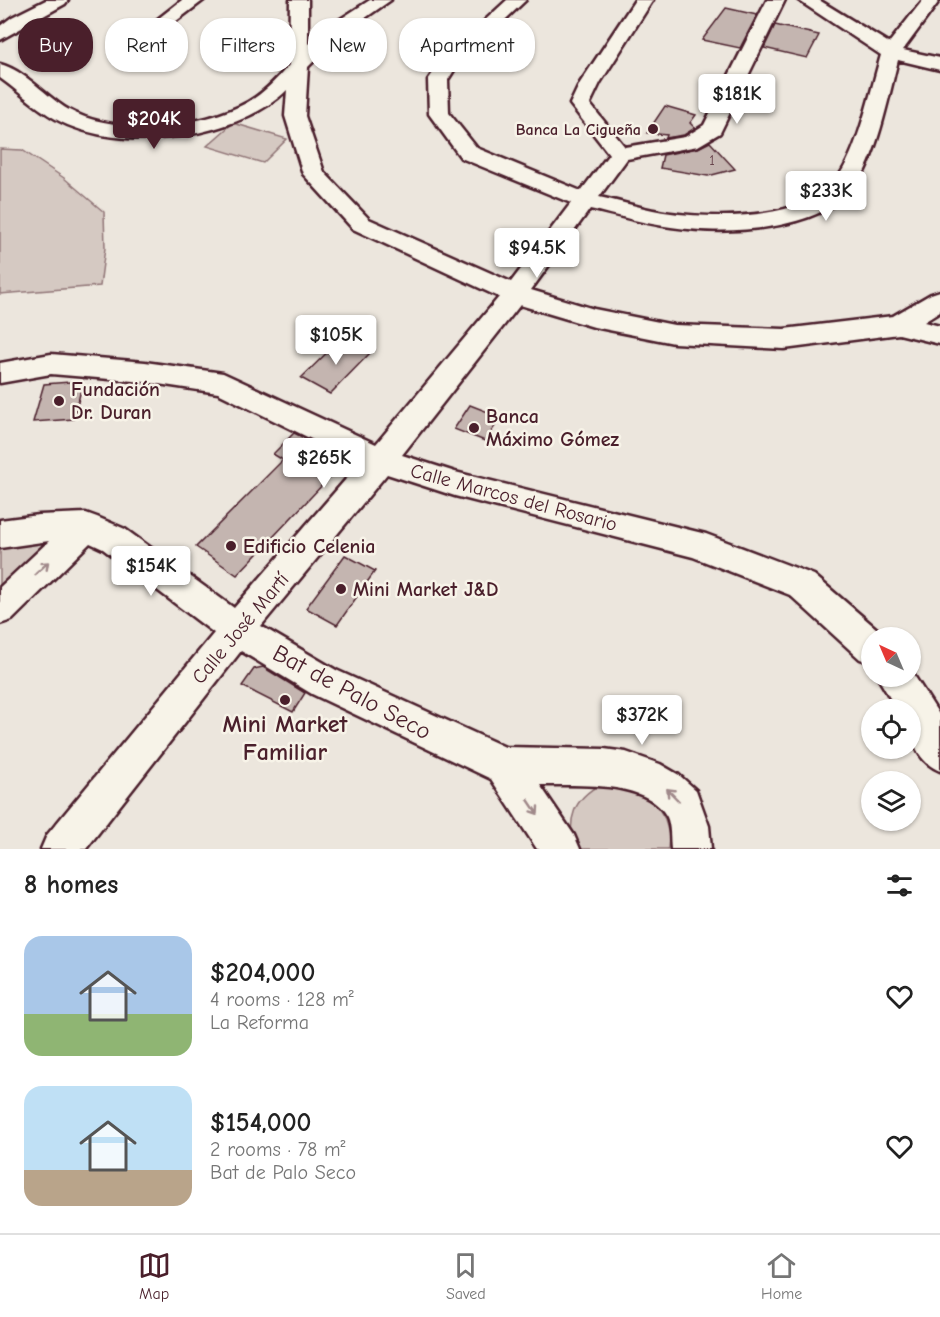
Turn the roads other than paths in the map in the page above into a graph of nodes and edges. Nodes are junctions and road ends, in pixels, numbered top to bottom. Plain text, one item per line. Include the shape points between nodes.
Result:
1 (59, 0) edge
2 (195, 0) edge
3 (299, 0) edge
4 (382, 0) edge
5 (517, 0) edge
6 (644, 0) edge
7 (776, 0) edge
8 (807, 0) edge
9 (932, 0) edge
10 (167, 18) edge
11 (0, 35) edge
12 (891, 53) junction
13 (940, 64) edge
14 (299, 66) junction
15 (0, 70) edge
16 (620, 154) junction
17 (585, 201) junction
18 (515, 294) junction
19 (940, 300) edge
20 (899, 325) junction
21 (940, 335) edge
22 (0, 373) edge
23 (381, 460) junction
24 (86, 526) junction
25 (0, 534) edge
26 (0, 609) edge
27 (237, 630) junction
28 (861, 636) edge
29 (902, 687) edge
30 (940, 752) edge
31 (504, 766) junction
32 (61, 849) edge
33 (560, 849) edge
34 (691, 849) edge

1 - 11 street
2 - 10 street
3 - 14 street
4 - 14 street via 332,33
5 - 17 street via 451,60 438,80 439,114 469,153
6 - 16 street via 579,104
7 - 16 street via 713,129 691,142
8 - 12 street
9 - 12 street
12 - 13 street
12 - 17 street via 858,158 845,184 824,202 764,220 722,224 670,220
14 - 15 street via 256,106 219,121 180,130 142,131 103,129 72,120
14 - 18 street via 295,116 314,174 361,224
16 - 17 street, Calle José Martí
17 - 18 street, Calle José Martí
18 - 20 street via 594,318 674,334 784,339
18 - 23 street, Calle José Martí
19 - 20 street
20 - 21 street
22 - 23 street, Calle Marcos del Rosario via 51,364 223,383
23 - 27 street, Calle José Martí
23 - 28 street, Calle Marcos del Rosario via 455,484 695,544 802,585
24 - 25 street, Bat de Palo Seco
26 -> 24 street
24 - 27 street, Bat de Palo Seco via 114,538
27 - 31 street, Bat de Palo Seco via 324,682
27 - 32 street, Calle José Martí
29 - 30 street
31 -> 33 street
34 -> 31 street, Bat de Palo Seco via 690,826 682,804 647,777 604,768

